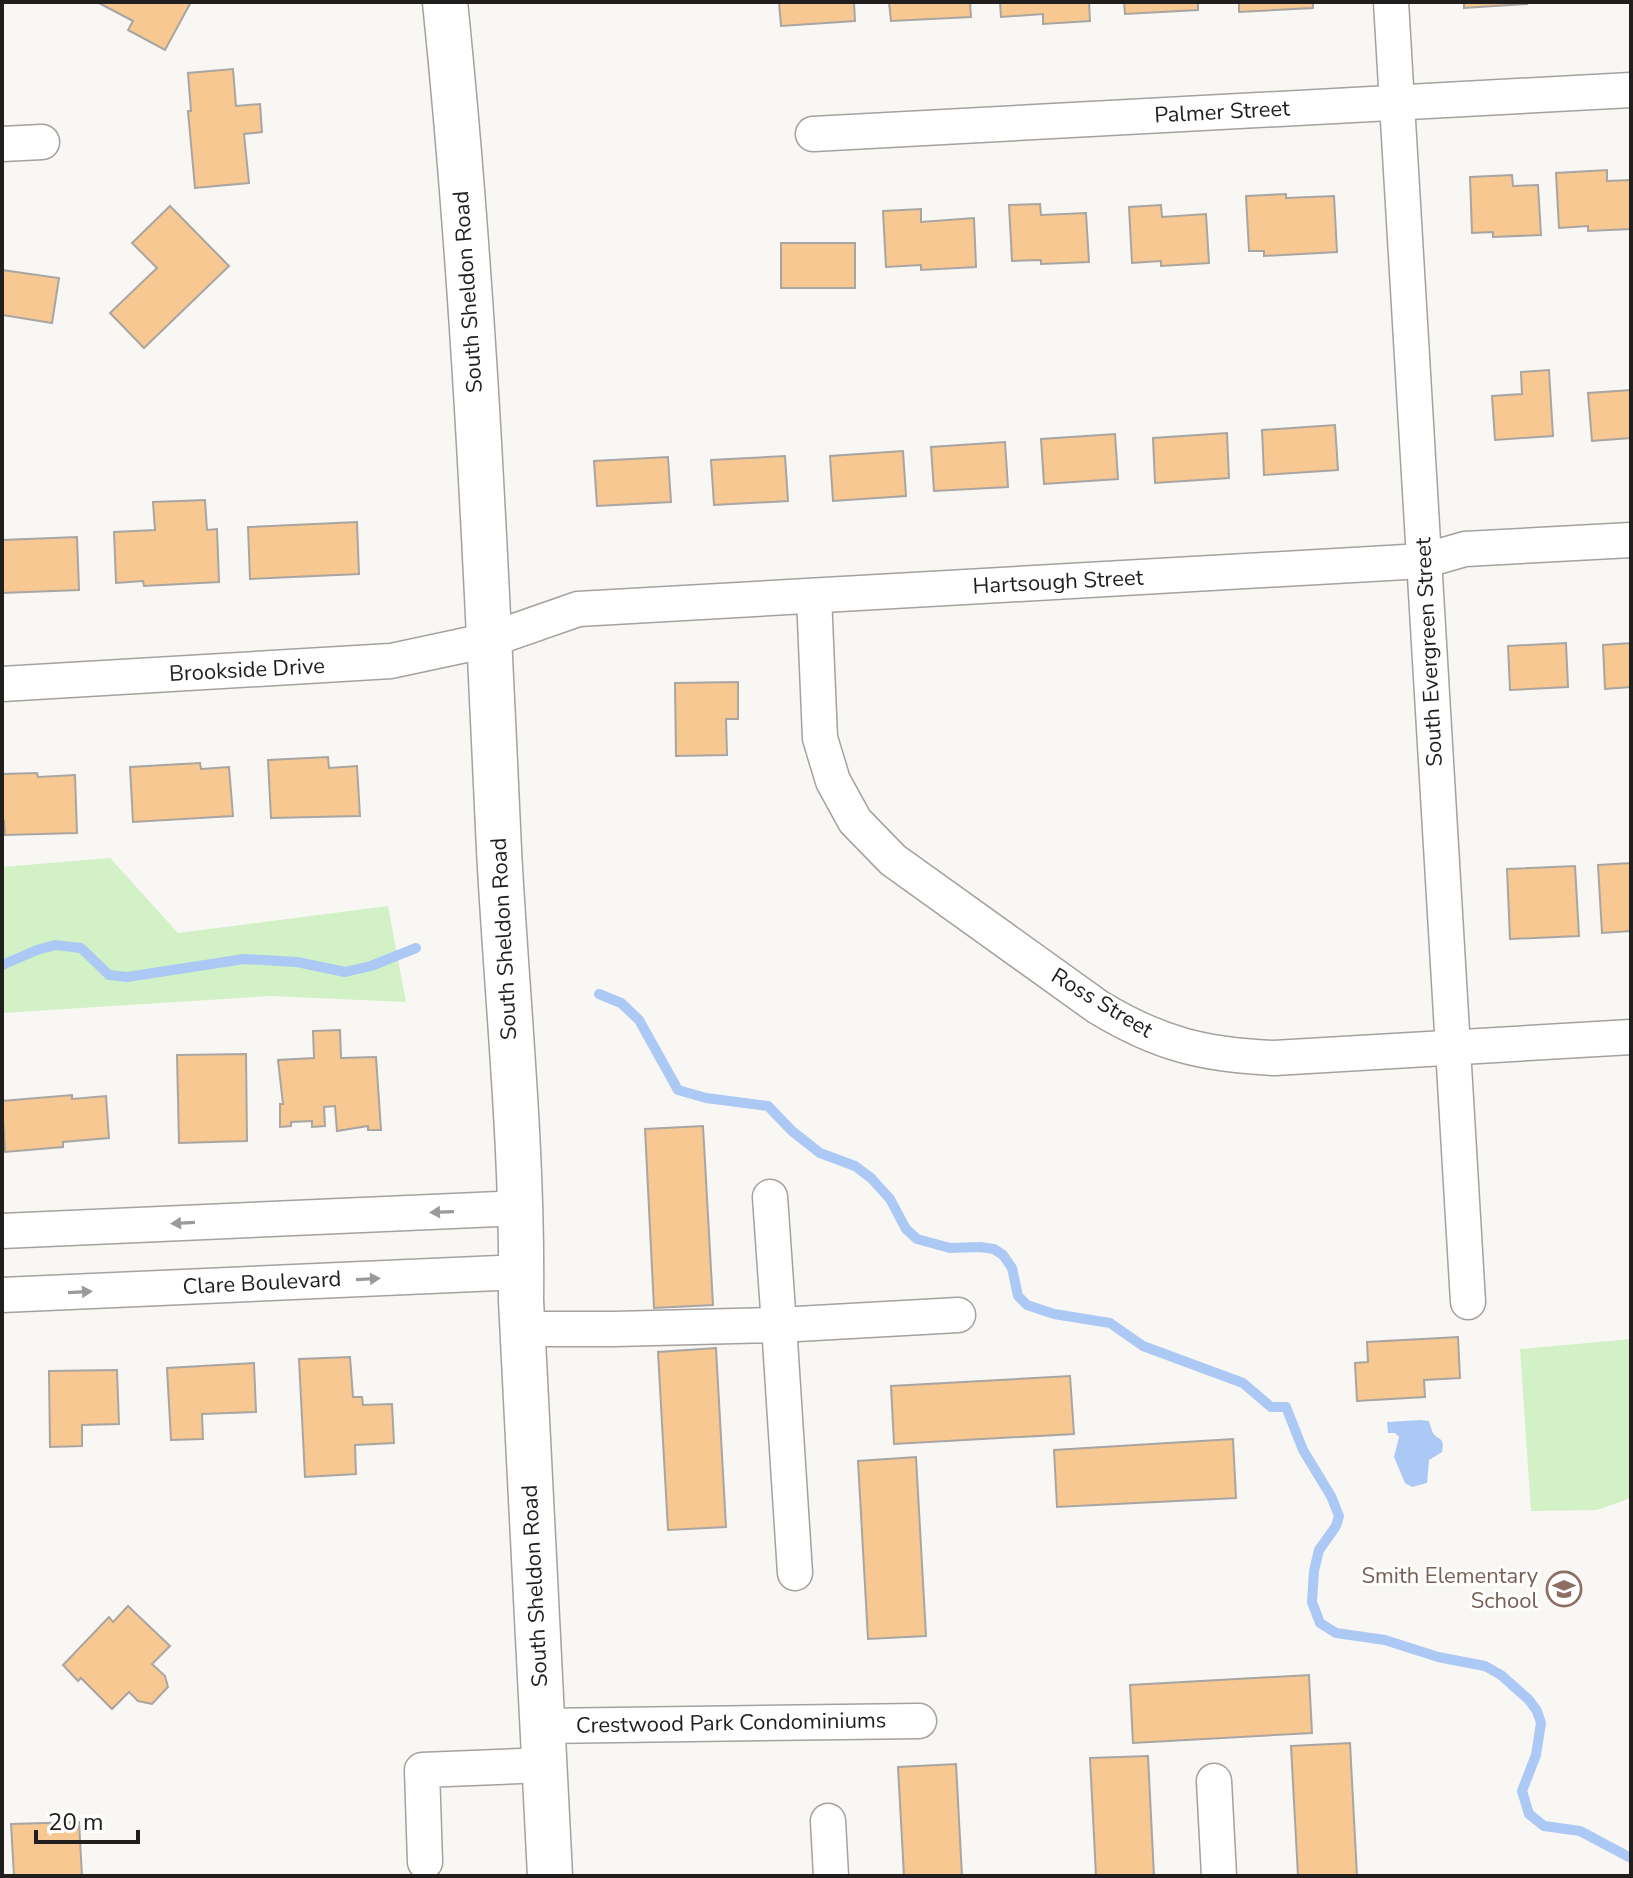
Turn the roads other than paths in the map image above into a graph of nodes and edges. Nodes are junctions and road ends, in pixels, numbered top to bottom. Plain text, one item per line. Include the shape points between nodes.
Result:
1 (445, 2) edge
2 (1391, 2) edge
3 (1631, 90) edge
4 (1397, 103) junction
5 (813, 134) dead end
6 (42, 142) dead end
7 (2, 144) edge
8 (1631, 540) edge
9 (1423, 561) junction
10 (814, 596) junction
11 (489, 640) junction
12 (2, 684) edge
13 (1631, 1037) edge
14 (1452, 1047) junction
15 (770, 1197) dead end
16 (520, 1208) junction
17 (2, 1231) edge
18 (522, 1272) junction
19 (2, 1295) edge
20 (1468, 1302) dead end
21 (958, 1315) dead end
22 (779, 1325) junction
23 (523, 1329) junction
24 (795, 1573) dead end
25 (919, 1721) dead end
26 (543, 1746) junction
27 (1214, 1781) dead end
28 (828, 1821) dead end
29 (425, 1862) dead end
30 (550, 1876) edge
31 (831, 1876) edge
32 (1219, 1876) edge

1 - 11 main road, South Sheldon Road
2 - 4 street, South Evergreen Street
3 - 4 street, Palmer Street
4 - 5 street, Palmer Street
4 - 9 street, South Evergreen Street
6 - 7 street
8 - 9 street, Hartsough Street via 1465,549
9 - 10 street, Hartsough Street
9 - 14 street, South Evergreen Street
10 - 11 street, Hartsough Street via 578,609
10 - 14 street, Ross Street via 820,738 833,781 855,821 893,860 1098,1007 1156,1037 1230,1056
11 - 12 street, Brookside Drive via 391,661
11 - 16 main road, South Sheldon Road
13 - 14 street, Ross Street
14 - 20 street, South Evergreen Street
15 - 22 street
16 -> 17 street
16 - 18 main road, South Sheldon Road
19 -> 18 street, Clare Boulevard
18 - 23 main road, South Sheldon Road
21 - 22 street
22 - 23 street
22 - 24 street
23 - 26 main road, South Sheldon Road
25 - 26 street, Crestwood Park Condominiums
26 - 29 street, Crestwood Park Condominiums via 422,1770
26 - 30 main road, South Sheldon Road
27 - 32 street
28 - 31 street

